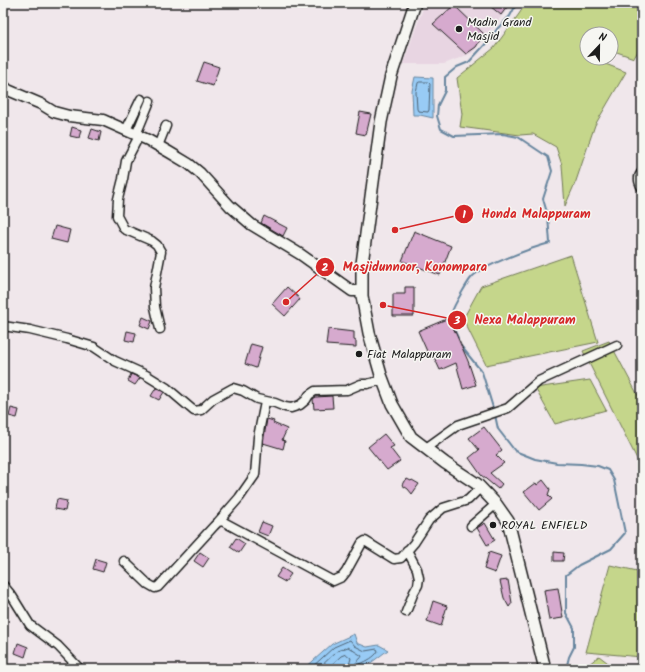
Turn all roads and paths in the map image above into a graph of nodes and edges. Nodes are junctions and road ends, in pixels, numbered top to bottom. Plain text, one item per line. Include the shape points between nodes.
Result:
1 (415, 3) edge
2 (3, 85) edge
3 (141, 99) dead end
4 (150, 101) dead end
5 (166, 126) dead end
6 (126, 130) junction
7 (138, 135) junction
8 (158, 146) junction
9 (642, 172) edge
10 (642, 188) edge
11 (359, 294) junction
12 (3, 326) edge
13 (160, 329) dead end
14 (617, 345) dead end
15 (383, 380) junction
16 (265, 402) junction
17 (426, 448) junction
18 (480, 488) junction
19 (496, 504) junction
20 (218, 522) junction
21 (471, 526) dead end
22 (407, 550) junction
23 (124, 561) dead end
24 (3, 585) edge
25 (406, 612) dead end
26 (80, 669) edge
27 (545, 669) edge

1 - 11 highway via 391,76 381,122
2 - 6 main road via 8,90 54,112 103,120
3 - 6 street
4 - 7 street
5 - 8 street
6 - 7 main road
7 - 8 main road
7 - 13 street via 126,161 117,216 124,229 152,240 162,252 154,288
8 - 11 main road via 200,173 230,206 252,225
9 - 10 street via 639,182
11 - 15 highway
12 - 16 street via 30,330 94,347 167,388 194,411 201,410 213,399 234,388
14 - 17 street via 539,381 508,408 458,425
15 - 16 street via 361,384 347,390 315,391 300,405 291,408
15 - 17 highway via 392,404 411,437
16 - 20 street via 258,437 255,475
17 - 18 highway
18 - 19 highway
18 - 22 street via 468,500 443,508 429,520
19 - 21 street
19 - 27 highway via 508,521
20 - 22 street via 222,521 333,581 342,578 365,541 394,559 401,558
20 - 23 street via 158,587 148,584
22 - 25 street via 419,578
24 - 26 street via 30,625 58,646

